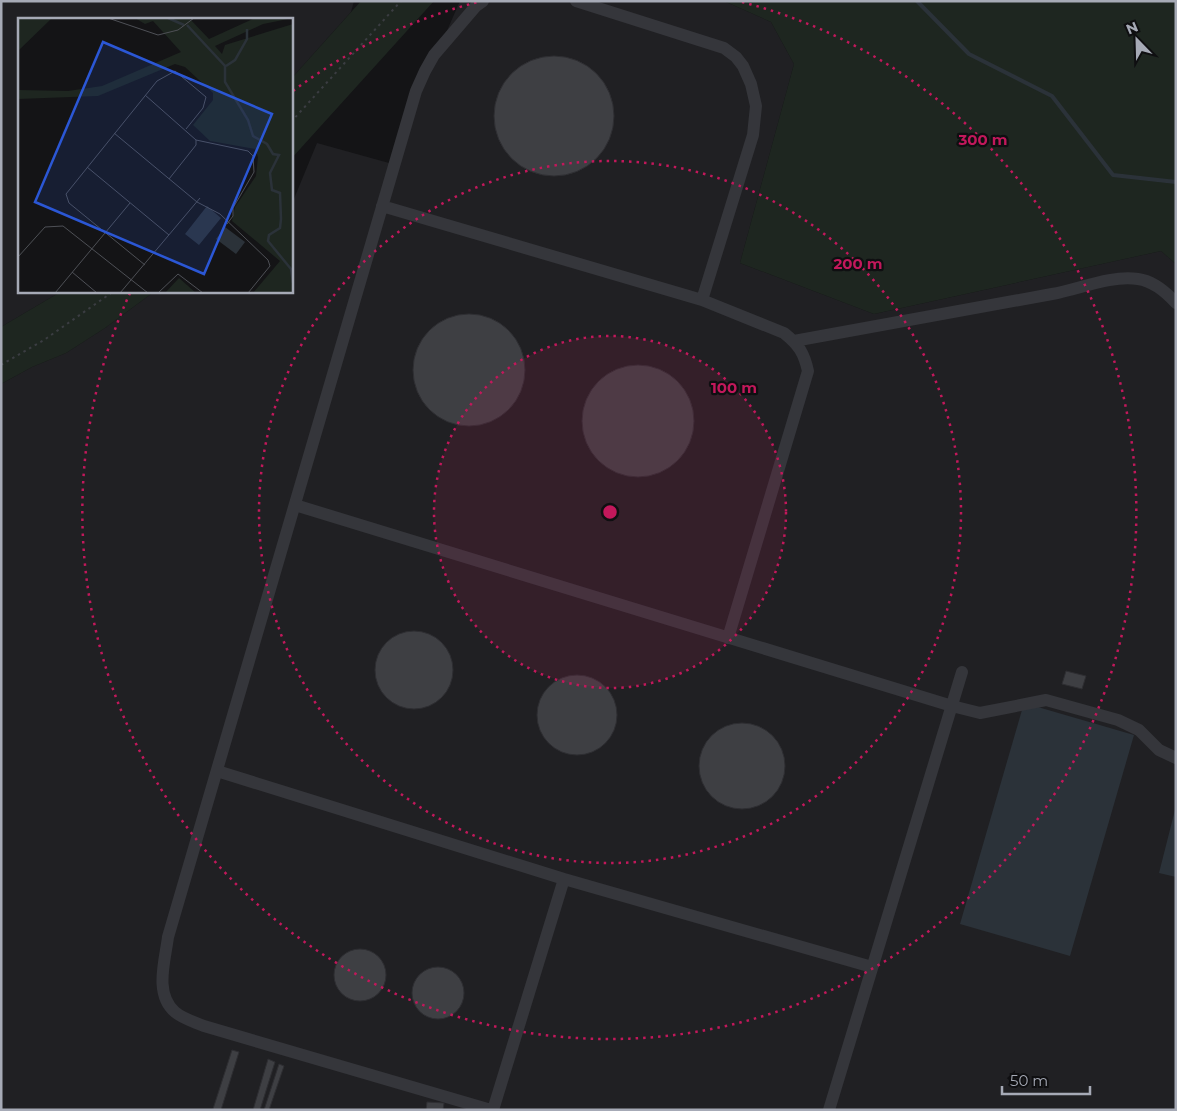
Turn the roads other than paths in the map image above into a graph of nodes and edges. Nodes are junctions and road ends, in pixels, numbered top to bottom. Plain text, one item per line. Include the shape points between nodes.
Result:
1 (483, 1) edge
2 (576, 1) edge
3 (382, 206) junction
4 (702, 300) junction
5 (1176, 303) edge
6 (794, 341) junction
7 (295, 505) junction
8 (728, 638) junction
9 (962, 672) dead end
10 (952, 706) junction
11 (1176, 758) edge
12 (217, 771) junction
13 (564, 879) junction
14 (872, 967) junction
15 (492, 1110) edge
16 (829, 1110) edge

1 - 3 lane via 434,54 425,71 416,91
2 - 4 lane via 724,48 744,66 756,106 753,135
3 - 4 lane
3 - 7 lane
4 - 6 lane via 784,333
5 - 6 lane via 1152,284 1124,278 1065,292
6 - 8 lane via 805,356 808,371
7 - 8 lane
7 - 12 lane
8 - 10 lane
9 - 10 lane
10 - 11 lane via 980,713 1046,700 1118,720 1139,730 1159,750
10 - 14 lane
12 - 13 lane
12 - 15 lane via 168,936 162,984 165,998 175,1012 204,1026
13 - 14 lane
13 - 15 lane
14 - 16 lane

